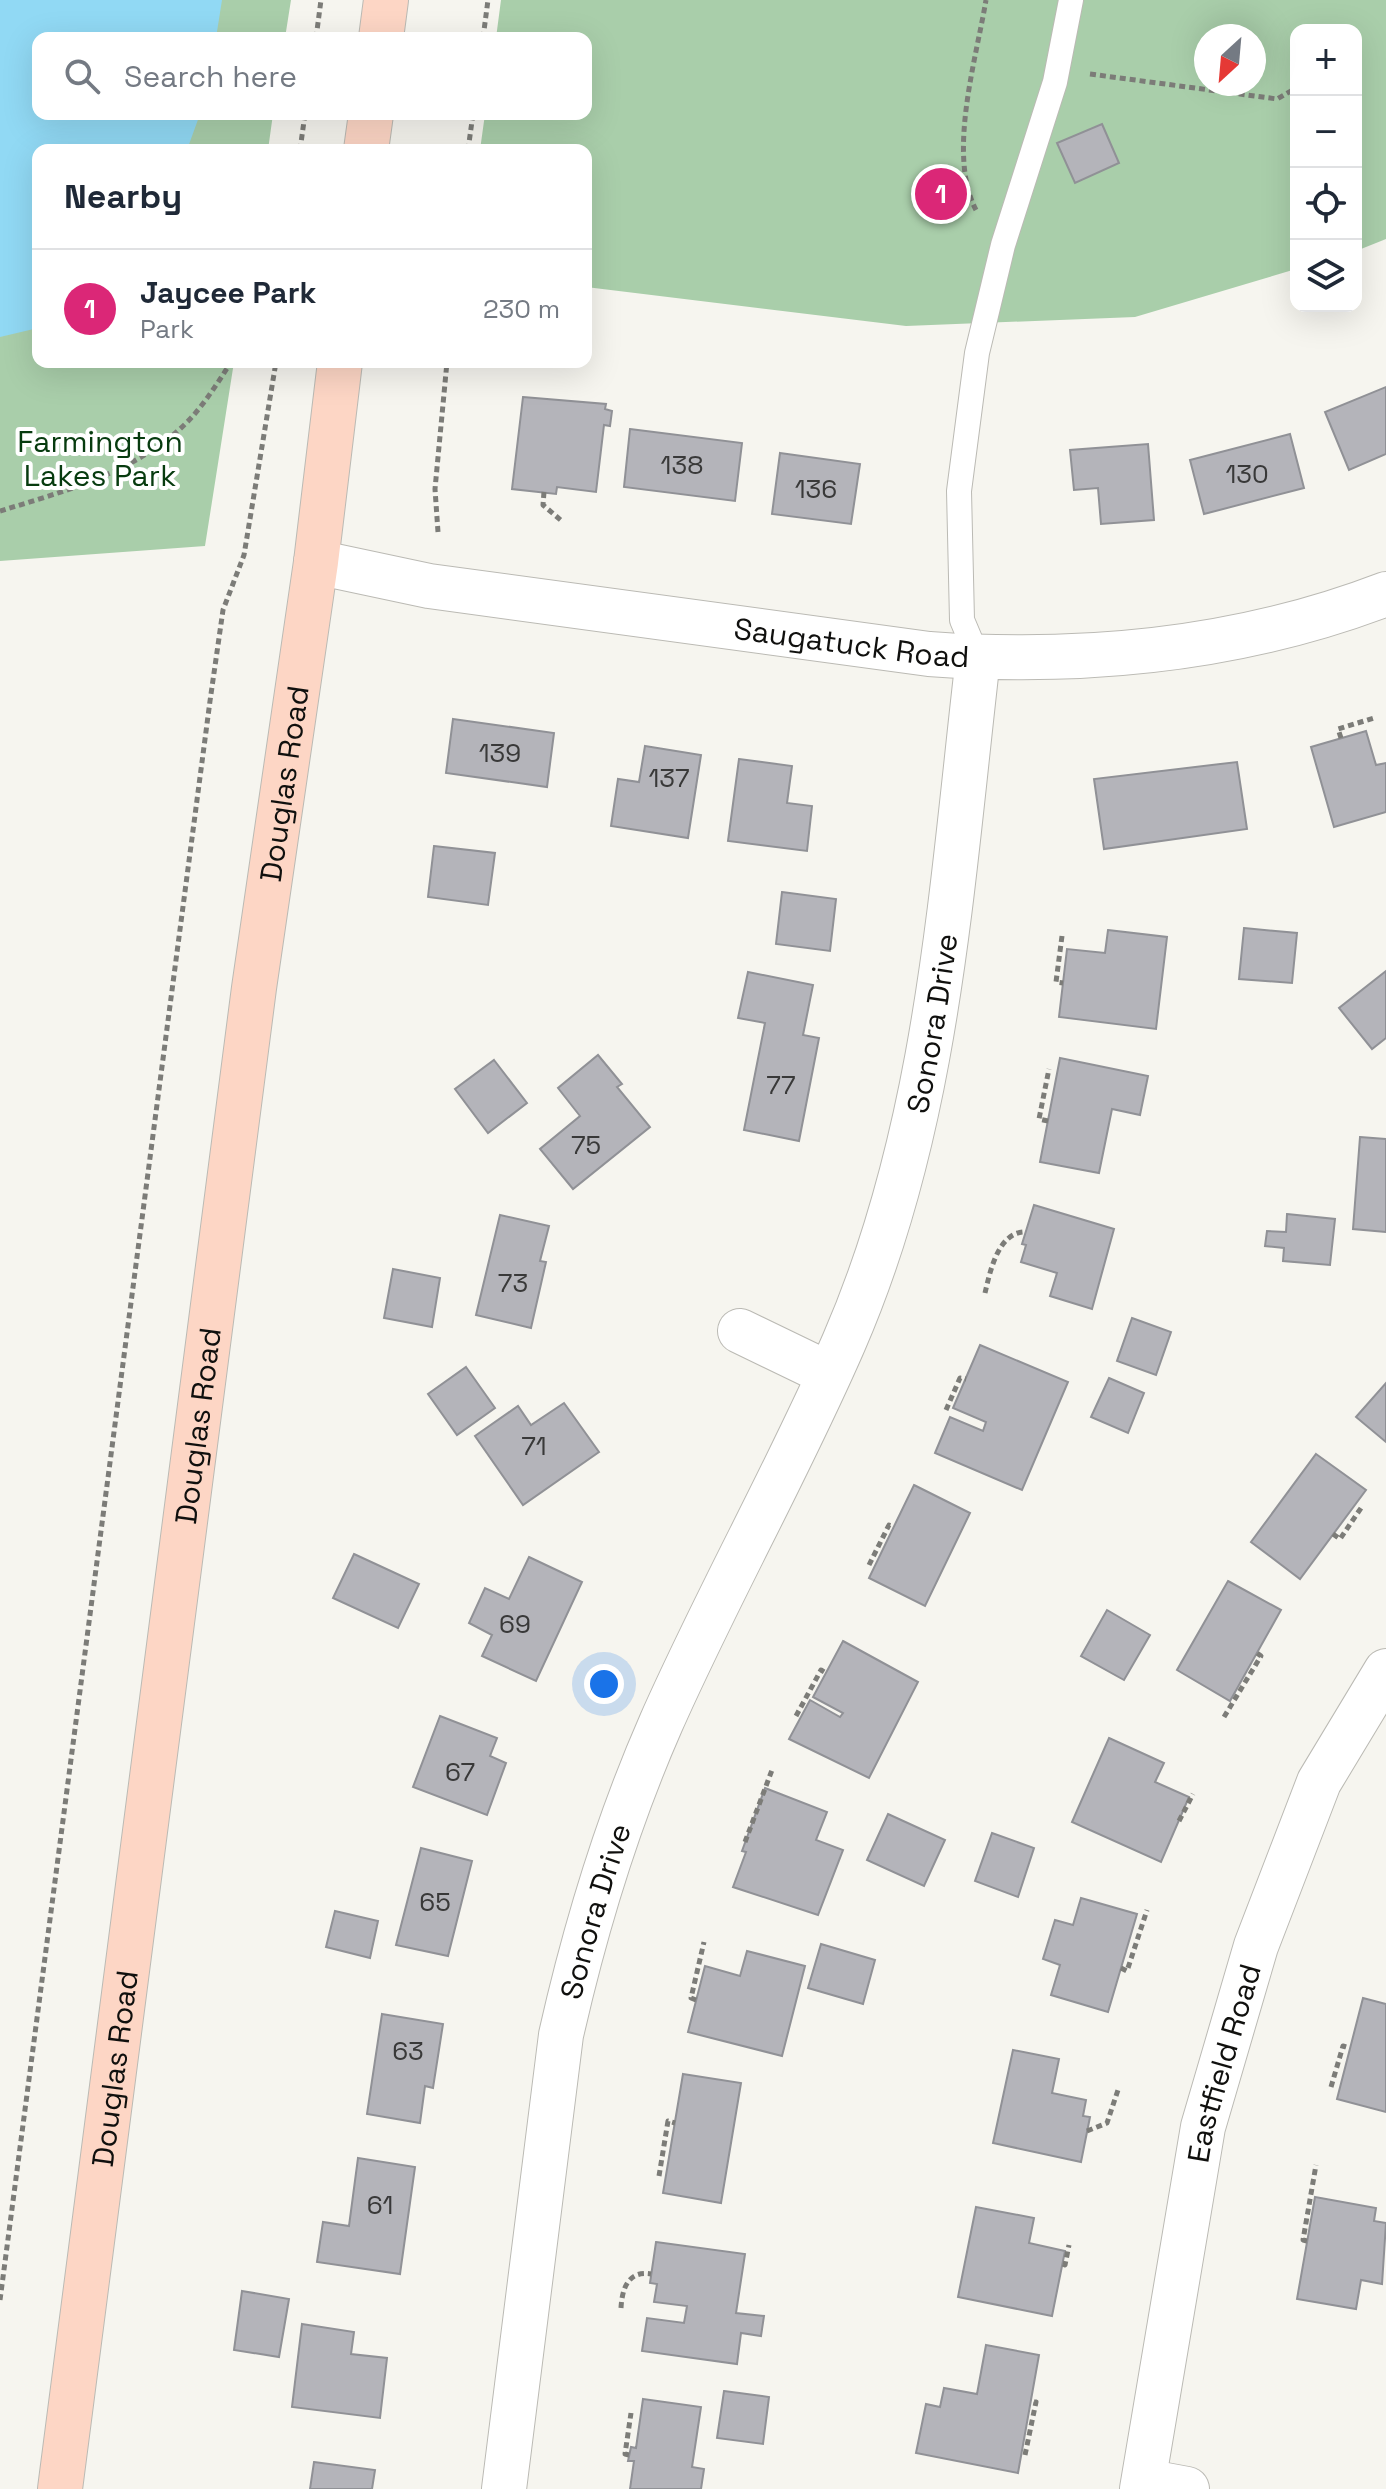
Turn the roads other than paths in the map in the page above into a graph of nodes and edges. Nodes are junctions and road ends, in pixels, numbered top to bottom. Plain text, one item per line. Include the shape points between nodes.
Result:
1 (386, 0) edge
2 (1071, 0) edge
3 (382, 32) edge
4 (370, 120) edge
5 (367, 144) edge
6 (339, 368) edge
7 (316, 562) junction
8 (1386, 594) edge
9 (978, 658) junction
10 (740, 1331) dead end
11 (829, 1374) junction
12 (1386, 1671) edge
13 (1143, 2485) edge
14 (60, 2489) edge
15 (504, 2489) edge
16 (1187, 2489) edge

1 - 3 street
2 - 9 lane via 1058,70 1003,245 977,353 959,491 962,620
4 - 5 street
6 - 7 street, Douglas Road
7 - 9 street, Saugatuck Road via 429,586
7 - 14 street, Douglas Road via 252,1004
8 - 9 street, Saugatuck Road via 1321,619 1208,645
9 - 11 street, Sonora Drive via 942,968 906,1168
10 - 11 street
11 - 15 street, Sonora Drive via 662,1720 589,1924 561,2035
12 - 13 street, Eastfield Road via 1319,1782 1256,1946 1203,2127
13 - 16 street, Eastfield Road

